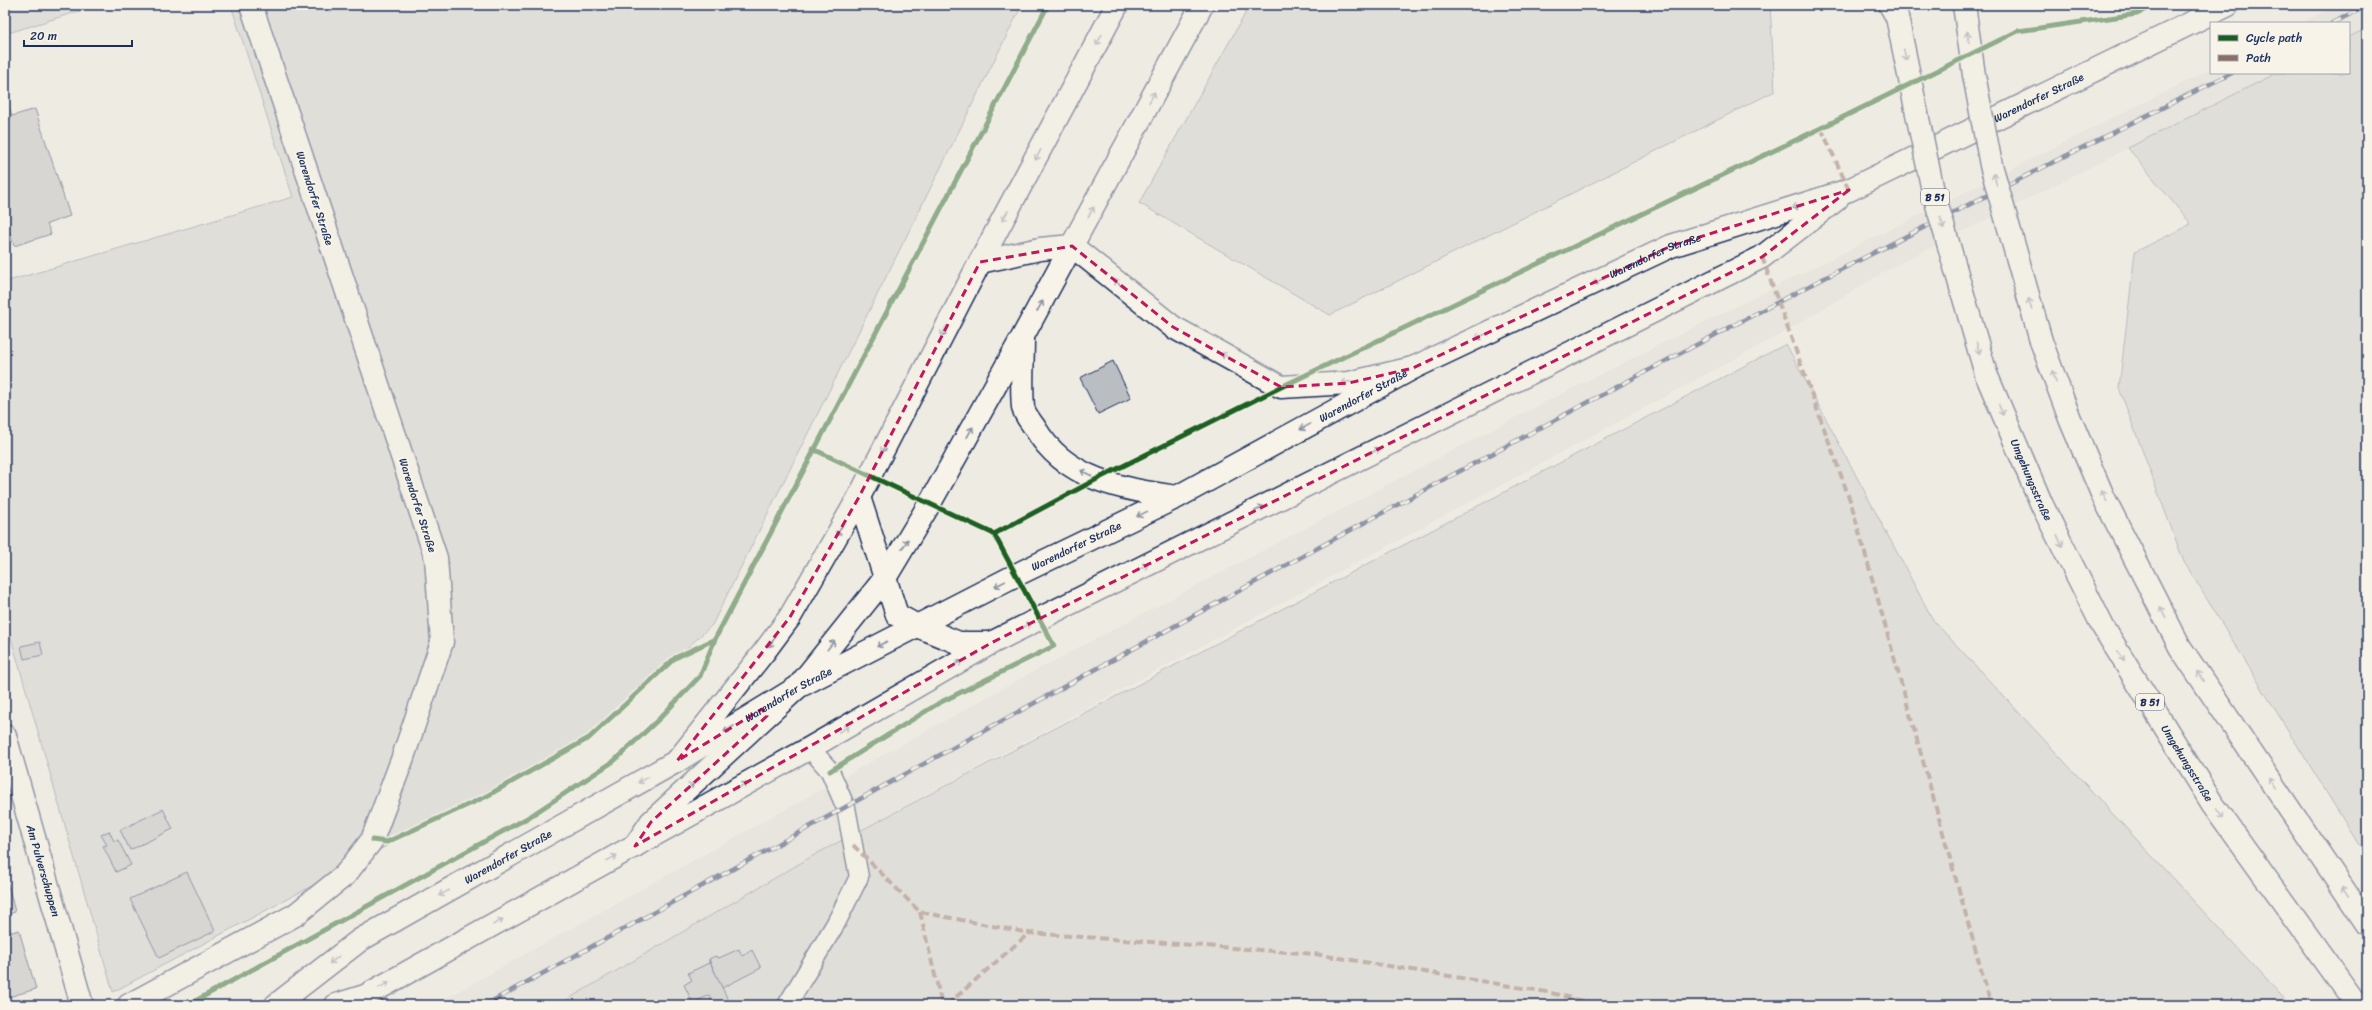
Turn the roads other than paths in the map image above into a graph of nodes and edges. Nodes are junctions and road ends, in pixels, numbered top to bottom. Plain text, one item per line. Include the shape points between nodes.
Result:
1 (251, 5) edge
2 (1117, 5) edge
3 (1202, 5) edge
4 (1964, 5) edge
5 (2228, 5) edge
6 (1895, 8) edge
7 (1849, 190) junction
8 (1072, 246) junction
9 (980, 262) junction
10 (1023, 336) junction
11 (1413, 368) junction
12 (859, 497) junction
13 (1177, 497) junction
14 (885, 578) junction
15 (917, 626) junction
16 (991, 643) junction
17 (798, 687) junction
18 (5, 736) edge
19 (810, 748) junction
20 (677, 761) junction
21 (635, 846) junction
22 (2367, 924) edge
23 (82, 1005) edge
24 (129, 1005) edge
25 (276, 1005) edge
26 (336, 1005) edge
27 (788, 1005) edge
28 (2357, 1005) edge

1 - 24 main road, Warendorfer Straße via 436,558 442,642 372,840 345,875 295,915
2 -> 9 main road
8 -> 3 main road
22 -> 4 main road, bridge via 2180,647 2103,496 2070,419 2041,341 1991,165
5 - 7 main road, Warendorfer Straße
6 -> 28 main road, Umgehungsstraße / B 51, bridge via 1933,191 1986,374 2042,505 2103,627 2212,803
7 -> 11 main road, Warendorfer Straße via 1671,246
16 -> 7 main road, Warendorfer Straße via 1762,257
8 - 9 main road via 1040,249
10 -> 8 main road
11 -> 8 main road via 1349,382 1281,386 1173,326
9 -> 12 main road
13 -> 10 main road via 1105,483 1065,463 1045,445 1023,409
14 -> 10 main road
11 -> 13 main road, Warendorfer Straße
12 - 14 main road
12 -> 20 main road via 790,617
13 -> 15 main road, Warendorfer Straße
14 - 15 main road via 897,615
17 -> 14 main road
15 - 16 main road via 960,642
15 -> 17 main road, Warendorfer Straße
19 -> 16 main road, Warendorfer Straße
17 -> 20 main road, Warendorfer Straße
21 -> 17 main road via 651,822
18 - 23 main road, Am Pulverschuppen
21 -> 19 main road, Warendorfer Straße
19 - 27 lane via 830,771 846,808 859,877 836,923
20 -> 25 main road, Warendorfer Straße via 360,940
26 -> 21 main road, Warendorfer Straße via 365,996

